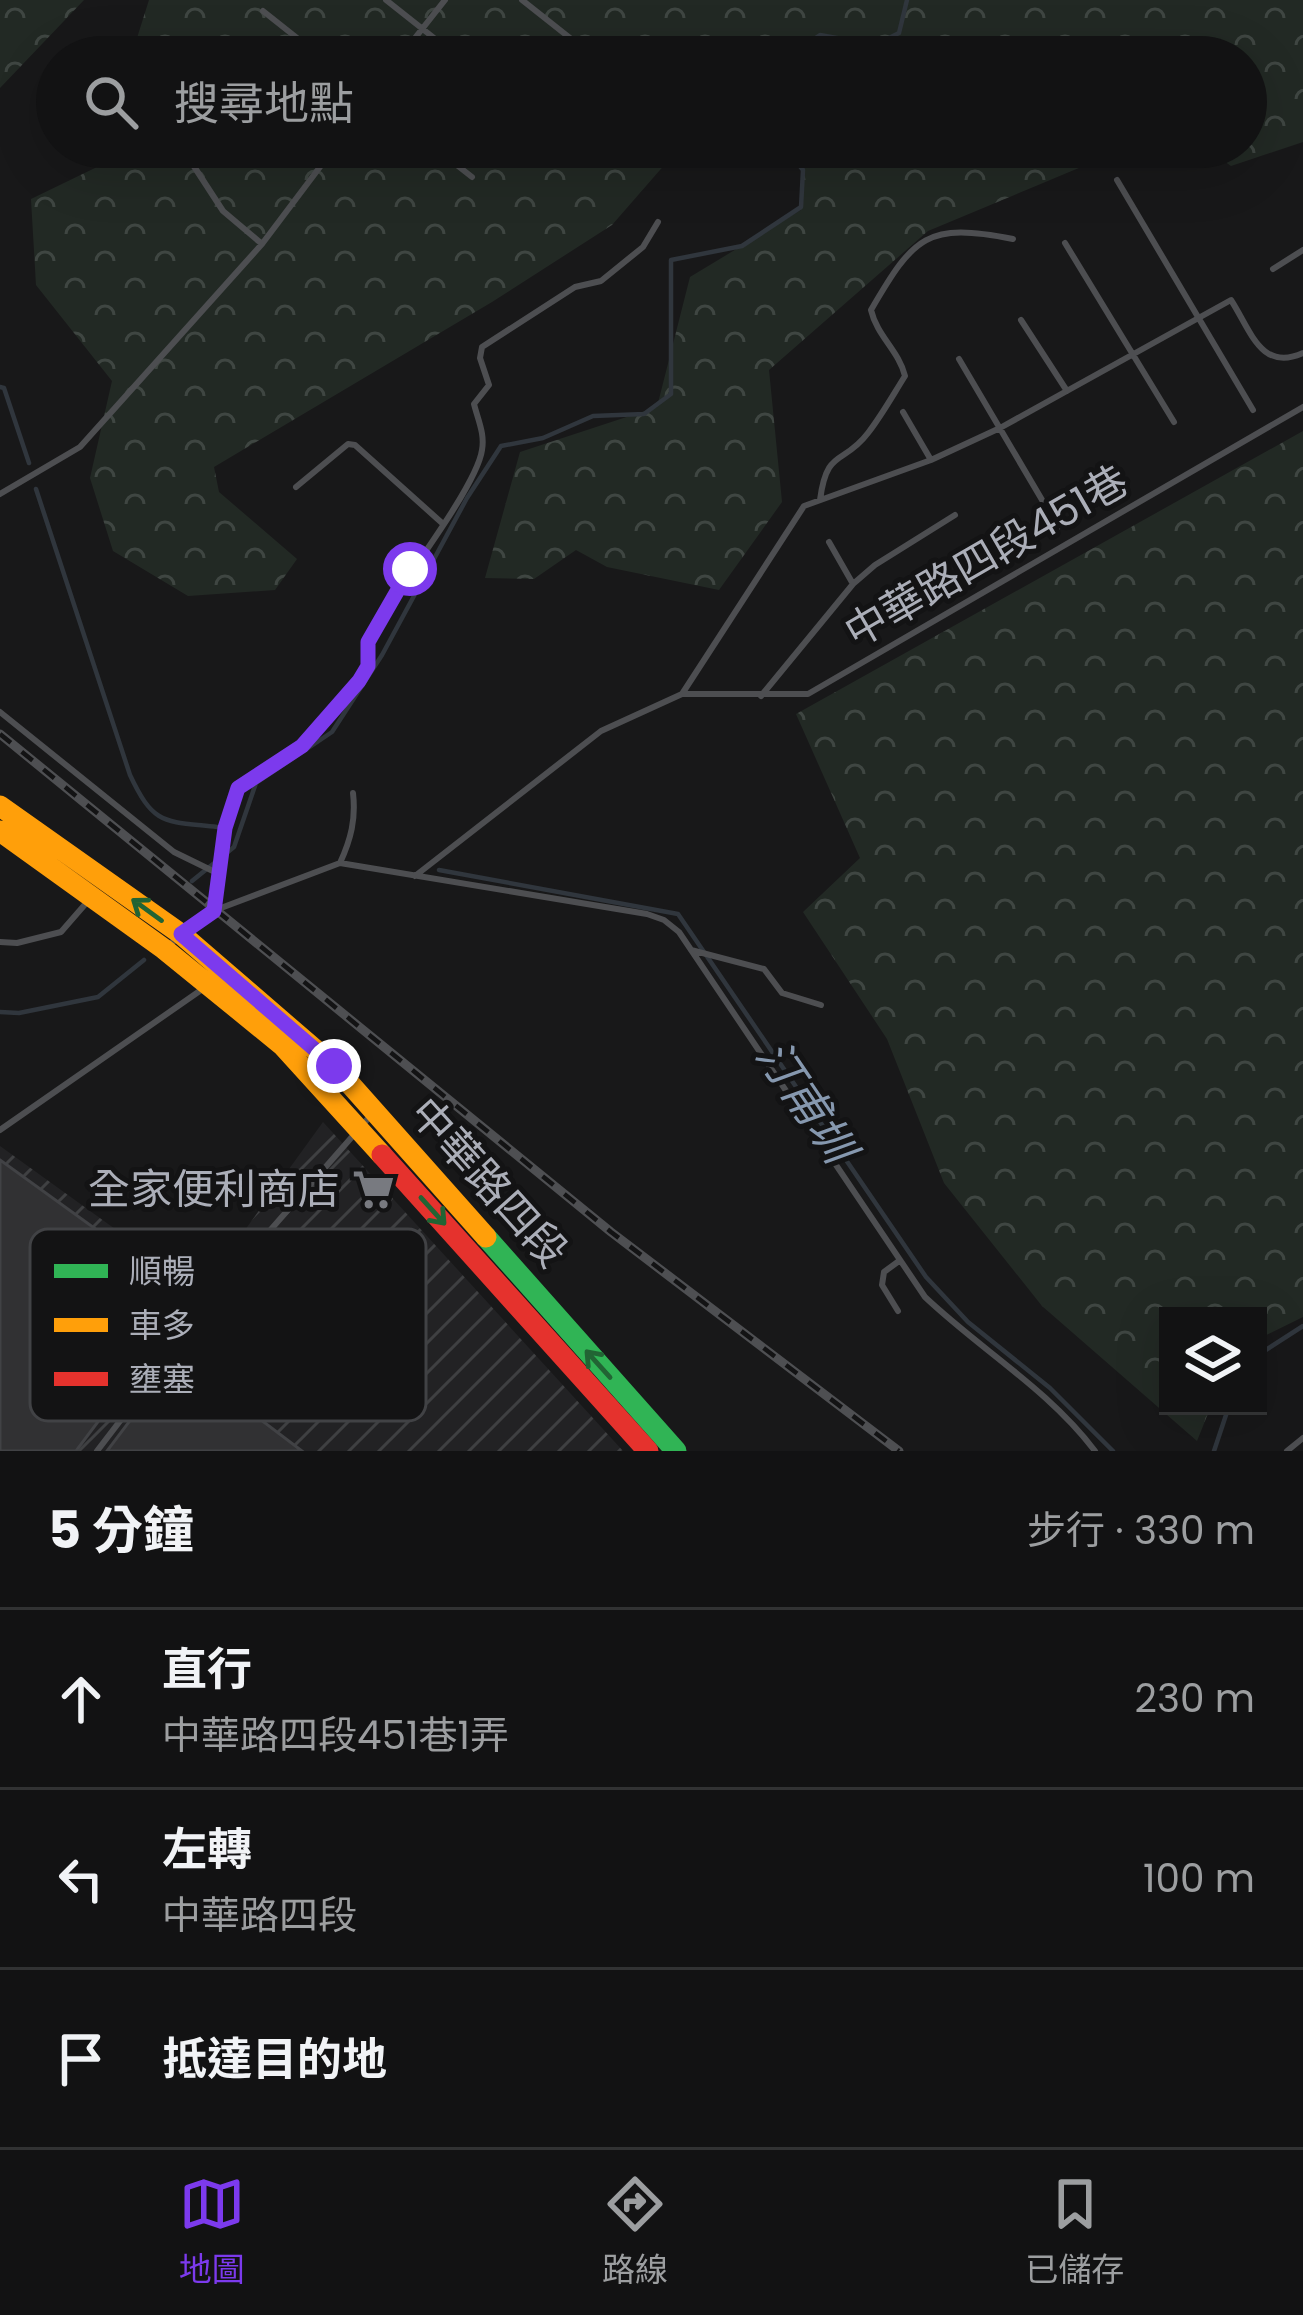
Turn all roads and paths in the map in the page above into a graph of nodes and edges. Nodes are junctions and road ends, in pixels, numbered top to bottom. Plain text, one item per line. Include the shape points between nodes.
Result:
1 (386, 0) edge
2 (445, 0) edge
3 (522, 0) edge
4 (263, 11) dead end
5 (422, 29) junction
6 (295, 36) edge
7 (416, 36) edge
8 (431, 36) edge
9 (567, 36) edge
10 (195, 168) edge
11 (321, 168) edge
12 (462, 168) edge
13 (472, 176) dead end
14 (1117, 180) dead end
15 (658, 222) dead end
16 (1013, 239) dead end
17 (1065, 243) dead end
18 (262, 244) junction
19 (1303, 250) edge
20 (1273, 269) dead end
21 (1198, 317) junction
22 (1021, 320) dead end
23 (1132, 353) junction
24 (1303, 353) edge
25 (959, 359) dead end
26 (1067, 391) junction
27 (1303, 407) edge
28 (1253, 410) dead end
29 (903, 412) dead end
30 (1174, 422) dead end
31 (1000, 428) junction
32 (931, 460) junction
33 (296, 487) dead end
34 (0, 494) edge
35 (820, 500) junction
36 (955, 515) dead end
37 (442, 523) junction
38 (1058, 527) dead end
39 (829, 542) dead end
40 (853, 584) junction
41 (682, 694) junction
42 (761, 696) junction
43 (0, 712) edge
44 (353, 793) dead end
45 (0, 806) edge
46 (0, 831) edge
47 (340, 863) junction
48 (217, 873) junction
49 (415, 876) junction
50 (98, 888) junction
51 (214, 911) junction
52 (172, 941) junction
53 (0, 942) edge
54 (691, 950) junction
55 (207, 986) junction
56 (821, 1006) dead end
57 (366, 1119) junction
58 (0, 1130) edge
59 (271, 1229) edge
60 (899, 1261) junction
61 (898, 1311) dead end
62 (120, 1421) edge
63 (1303, 1438) edge
64 (97, 1451) edge
65 (648, 1451) edge
66 (676, 1451) edge
67 (1095, 1451) edge
68 (1287, 1451) edge

1 - 5 lane
2 - 5 lane
3 - 9 lane
4 - 6 lane
5 - 7 lane
5 - 8 lane
10 - 18 lane via 223,211
11 - 18 lane
12 - 13 lane
14 - 21 lane
15 - 37 lane via 643,247 601,281 575,287 482,347 489,385 474,404 482,457
16 - 35 lane via 941,232 895,269 871,310 905,376 860,442 833,459
17 - 23 lane
18 - 34 lane via 80,447
19 - 20 lane
21 - 23 lane
21 - 24 lane via 1232,300 1267,356 1280,361
21 - 28 lane
22 - 26 lane
23 - 26 lane
23 - 30 lane
25 - 31 lane, 中華路四段451巷
26 - 31 lane
27 - 42 lane, 中華路四段451巷 via 808,694
29 - 32 lane
31 - 32 lane
31 - 38 lane, 中華路四段451巷
32 - 35 lane
33 - 37 lane via 356,445
35 - 41 lane via 804,506
36 - 40 lane
37 - 48 lane via 378,620 359,681 302,746 238,788
39 - 40 lane
40 - 42 lane
41 - 42 lane, 中華路四段451巷
41 - 49 lane, 中華路四段451巷 via 602,731
43 - 48 lane via 174,852
44 - 47 lane via 351,839
45 - 50 main road, 中華路四段
46 - 50 main road, 中華路四段
47 - 49 lane
47 - 51 lane
48 - 51 lane
49 - 54 lane via 647,914 679,932
50 - 52 main road, 中華路四段
50 - 53 lane via 61,932
51 - 52 lane
52 - 55 main road, 中華路四段
52 - 57 main road, 中華路四段 via 334,1066
54 - 56 lane via 764,969 782,993
54 - 60 lane
55 - 57 main road, 中華路四段
55 - 58 lane
57 - 59 lane
57 -> 65 main road, 中華路四段
66 -> 57 main road, 中華路四段
60 - 61 lane via 882,1285
60 - 67 lane via 925,1297 1047,1396
62 - 64 lane
63 - 68 lane

